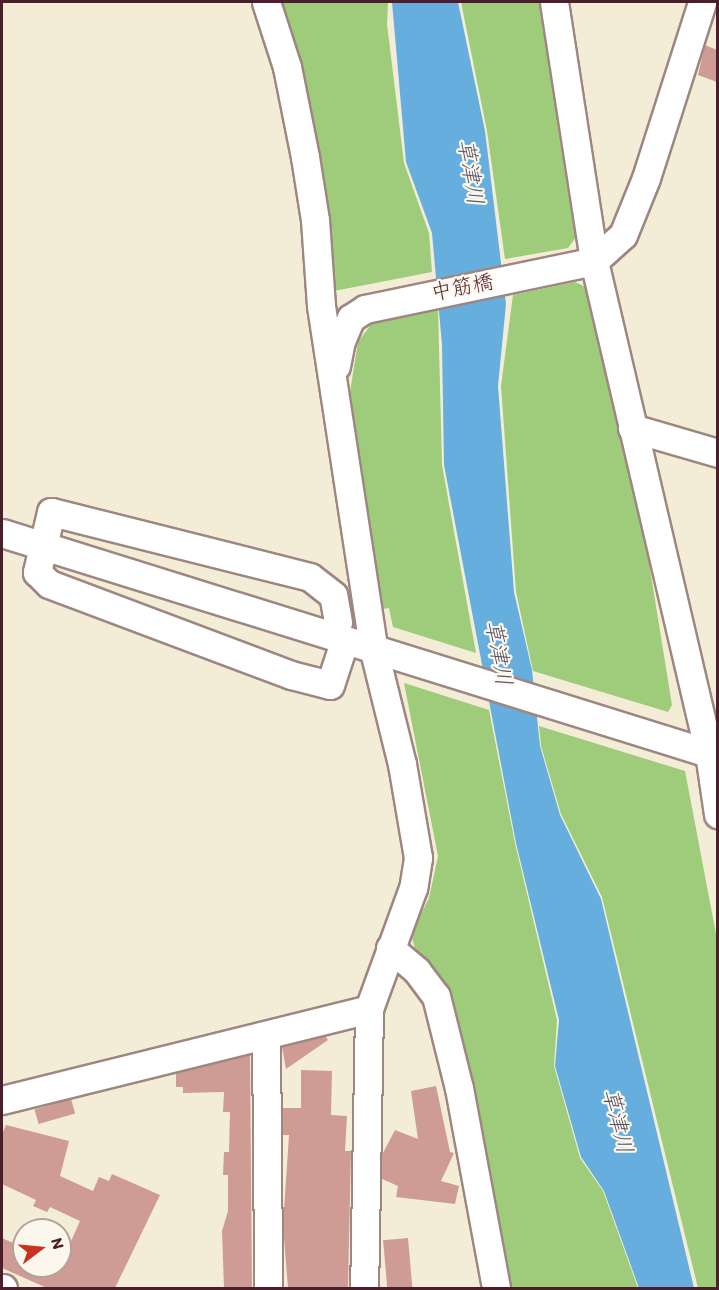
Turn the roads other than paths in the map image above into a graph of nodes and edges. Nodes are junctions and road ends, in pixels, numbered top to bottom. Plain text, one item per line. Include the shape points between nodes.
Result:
1 (266, 2) edge
2 (554, 2) edge
3 (566, 2) edge
4 (702, 2) edge
5 (566, 32) junction
6 (603, 195) dead end
7 (585, 262) junction
8 (334, 376) junction
9 (637, 427) junction
10 (717, 453) edge
11 (2, 533) edge
12 (43, 545) junction
13 (338, 622) dead end
14 (373, 647) junction
15 (341, 651) dead end
16 (713, 754) edge
17 (717, 814) edge
18 (390, 948) junction
19 (369, 1009) junction
20 (266, 1035) junction
21 (2, 1100) edge
22 (268, 1288) edge
23 (364, 1288) edge
24 (496, 1288) edge

1 - 8 street via 287,67 305,157 315,220 321,306
2 - 5 street
3 - 5 street
4 - 7 street via 646,178 623,235
5 - 6 street via 584,73
5 - 7 street
7 - 8 street, 中筋橋 via 380,304 351,318 341,341
7 - 9 street
8 - 14 street
9 - 10 street
9 - 16 street
11 - 12 street
12 - 13 street via 51,512 310,577 333,595
12 - 14 street
12 - 15 street via 37,572 49,584 291,675 330,685
14 - 16 street
14 - 18 street via 402,764 418,858 412,888
16 - 17 street
18 - 19 street
18 - 24 street via 417,971 436,996 459,1088
19 - 20 street
19 - 23 street
20 - 21 street
20 - 22 street

